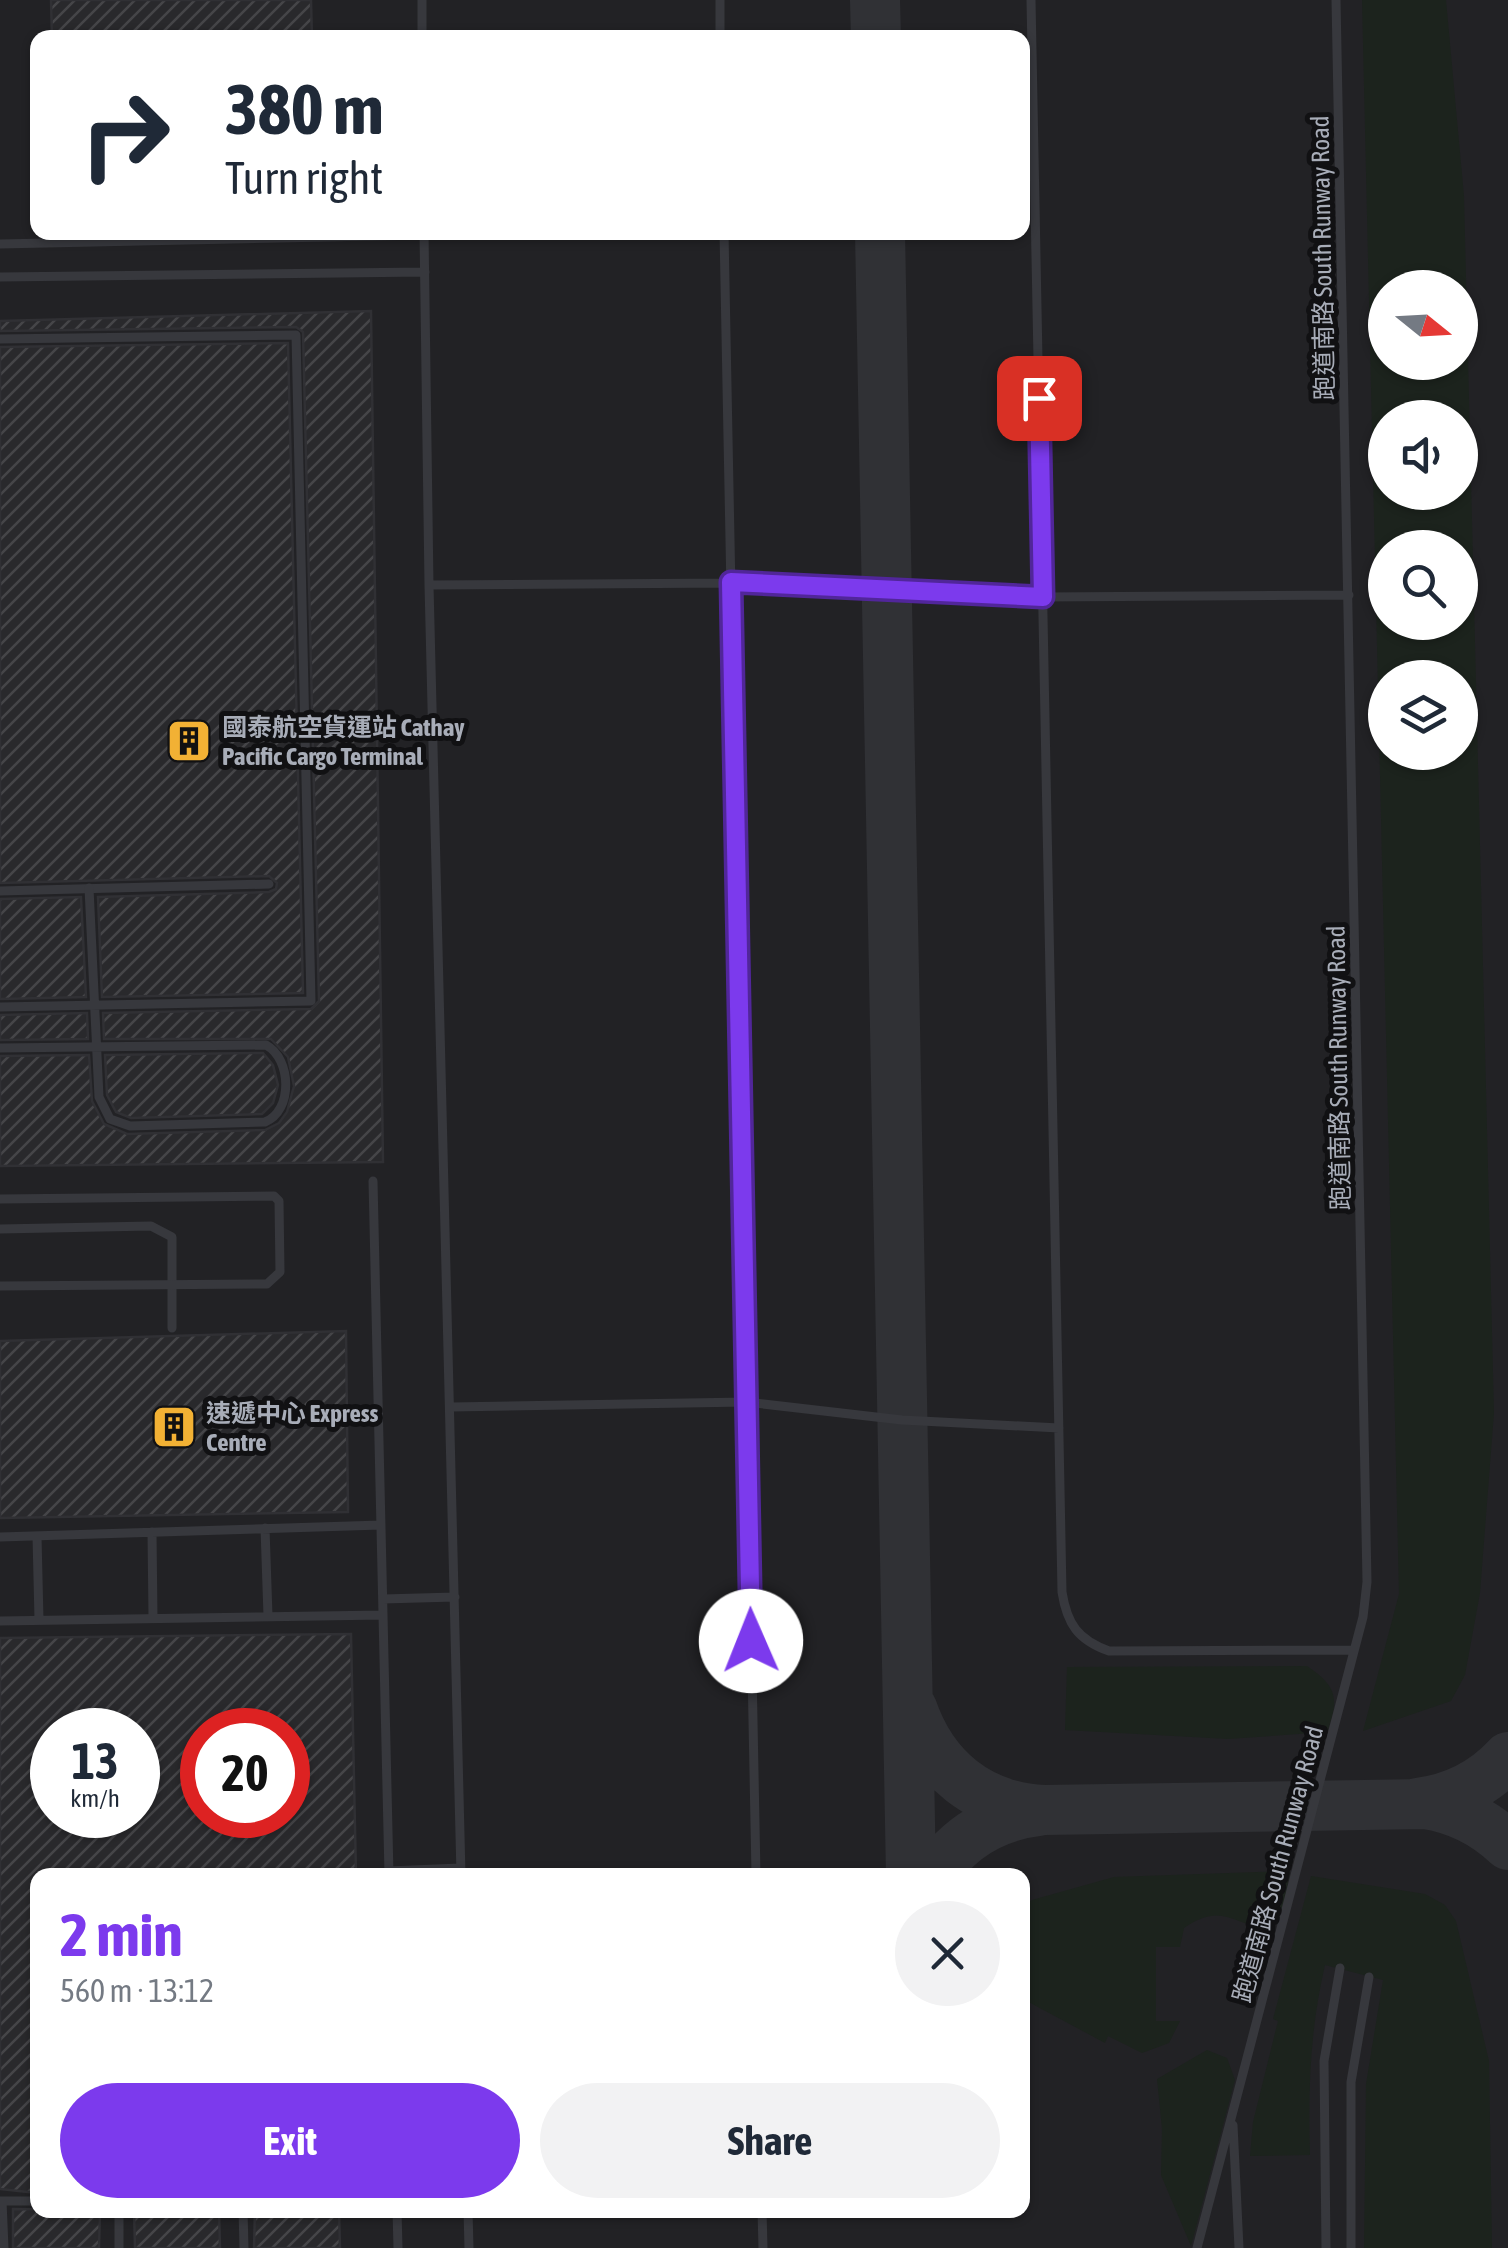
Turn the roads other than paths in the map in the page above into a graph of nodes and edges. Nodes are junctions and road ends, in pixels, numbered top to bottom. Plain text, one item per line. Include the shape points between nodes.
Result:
1 (422, 0) edge
2 (720, 0) edge
3 (1031, 0) edge
4 (1336, 0) edge
5 (422, 30) edge
6 (720, 30) edge
7 (170, 240) edge
8 (424, 240) edge
9 (724, 240) edge
10 (0, 244) edge
11 (425, 272) junction
12 (0, 277) edge
13 (0, 339) edge
14 (731, 582) junction
15 (429, 585) junction
16 (1349, 595) junction
17 (1043, 597) junction
18 (269, 884) dead end
19 (89, 888) junction
20 (0, 890) edge
21 (0, 1007) edge
22 (0, 1048) edge
23 (373, 1181) dead end
24 (0, 1199) edge
25 (0, 1229) edge
26 (0, 1286) edge
27 (172, 1328) dead end
28 (746, 1402) junction
29 (450, 1406) junction
30 (1059, 1428) junction
31 (381, 1525) junction
32 (265, 1528) junction
33 (152, 1532) junction
34 (37, 1536) junction
35 (0, 1537) edge
36 (455, 1597) junction
37 (382, 1599) junction
38 (383, 1614) junction
39 (268, 1616) junction
40 (154, 1618) junction
41 (38, 1620) junction
42 (0, 1621) edge
43 (1354, 1650) junction
44 (389, 1868) edge
45 (460, 1868) edge
46 (756, 1868) edge
47 (1340, 1968) dead end
48 (1369, 1976) dead end
49 (1233, 2118) junction
50 (30, 2201) edge
51 (1, 2202) edge
52 (118, 2218) edge
53 (244, 2218) edge
54 (397, 2218) edge
55 (468, 2218) edge
56 (762, 2218) edge
57 (4, 2248) edge
58 (120, 2248) edge
59 (244, 2248) edge
60 (398, 2248) edge
61 (468, 2248) edge
62 (763, 2248) edge
63 (1197, 2248) edge
64 (1240, 2248) edge
65 (1326, 2248) edge
66 (1351, 2248) edge

1 - 5 lane
2 - 6 lane
3 - 17 lane
4 - 16 lane, 跑道南路 South Runway Road
7 - 10 lane
8 - 11 lane
9 - 14 lane
11 - 12 lane
11 - 15 lane
13 - 21 lane, bridge via 296,335 311,1001
14 - 15 lane
14 - 17 lane
14 - 28 lane
15 - 29 lane
16 - 17 lane
16 - 43 lane, 跑道南路 South Runway Road via 1367,1582
17 - 30 lane
18 - 19 lane
19 - 20 lane
19 - 22 lane, bridge via 92,964 94,984 96,1040 97,1060 98,1078 99,1098 110,1118 130,1126 278,1117 283,1064 266,1045 123,1046 106,1046 88,1046 70,1046
23 - 31 lane
24 - 26 lane, bridge via 274,1196 280,1272 267,1284
25 - 27 lane via 151,1226 172,1238
28 - 29 lane
28 - 30 lane via 902,1420
28 - 46 lane
29 - 36 lane
30 - 43 lane via 1064,1604 1076,1633 1090,1644 1109,1652
31 - 32 lane
31 - 37 lane
32 - 33 lane
32 - 39 lane
33 - 34 lane
33 - 40 lane
34 - 35 lane
34 - 41 lane
36 - 37 lane
36 - 45 lane
37 - 38 lane
38 - 39 lane
38 - 44 lane
39 - 40 lane
40 - 41 lane
41 - 42 lane
43 - 49 lane, 跑道南路 South Runway Road
47 - 65 lane via 1324,2061
48 - 66 lane via 1352,2082
49 - 63 lane, 跑道南路 South Runway Road
49 - 64 lane, 跑道南路 South Runway Road
50 - 51 lane
51 - 57 lane
52 - 58 lane
53 - 59 lane
54 - 60 lane
55 - 61 lane
56 - 62 lane

